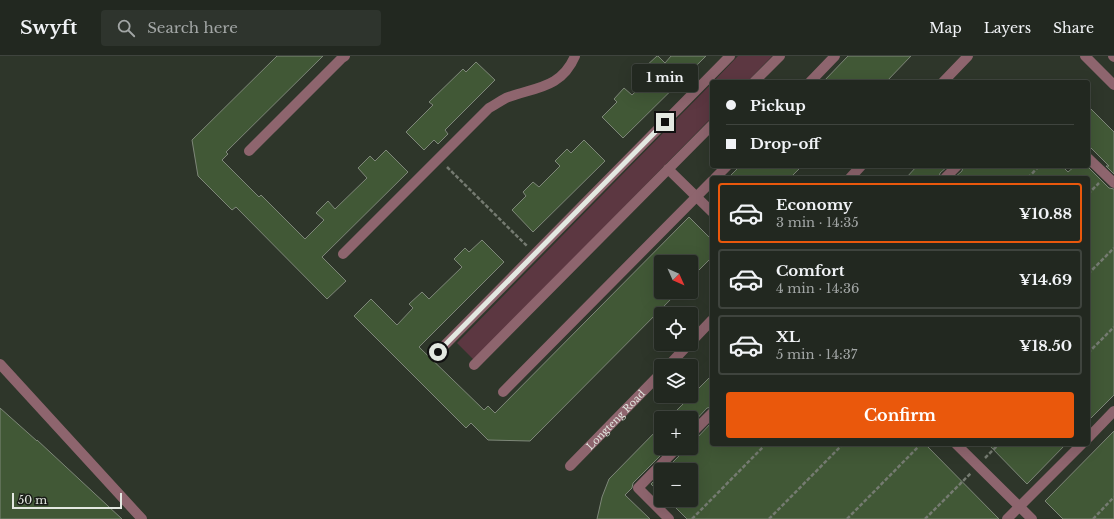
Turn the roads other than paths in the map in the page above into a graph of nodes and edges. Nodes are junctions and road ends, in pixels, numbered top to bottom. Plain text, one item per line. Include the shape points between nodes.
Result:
1 (345, 56) edge
2 (575, 56) edge
3 (730, 56) edge
4 (780, 56) edge
5 (835, 56) edge
6 (968, 56) edge
7 (1085, 56) edge
8 (756, 80) edge
9 (812, 80) edge
10 (945, 80) edge
11 (1114, 84) edge
12 (710, 127) edge
13 (249, 151) dead end
14 (1090, 160) edge
15 (725, 168) edge
16 (860, 168) edge
17 (955, 168) edge
18 (668, 169) junction
19 (717, 176) edge
20 (852, 176) edge
21 (947, 176) edge
22 (710, 183) edge
23 (1114, 184) edge
24 (696, 197) junction
25 (710, 210) edge
26 (343, 254) dead end
27 (710, 322) edge
28 (698, 335) edge
29 (682, 351) edge
30 (438, 352) dead end
31 (675, 359) edge
32 (0, 364) edge
33 (474, 365) dead end
34 (654, 380) edge
35 (503, 392) dead end
36 (1114, 411) edge
37 (710, 414) edge
38 (698, 427) edge
39 (1090, 436) edge
40 (958, 446) edge
41 (1080, 446) edge
42 (670, 455) edge
43 (570, 466) dead end
44 (1019, 507) junction
45 (142, 519) edge
46 (669, 519) edge
47 (1007, 519) edge
48 (1032, 519) edge

1 - 13 street
2 - 26 street via 564,74 551,83 505,98 489,108
3 - 30 street
4 - 8 street
5 - 9 street
6 - 10 street
7 - 11 street
12 - 18 street
14 - 23 street
15 - 19 street
16 - 20 street
17 - 21 street
18 - 24 street
18 - 33 street
22 - 24 street
24 - 25 street
24 - 35 street
27 - 28 street
29 - 31 street
32 - 45 street
34 - 43 street, Longteng Road
36 - 39 street
37 - 38 street
40 - 44 street
41 - 44 street
42 - 46 street via 638,488
44 - 47 street
44 - 48 street

